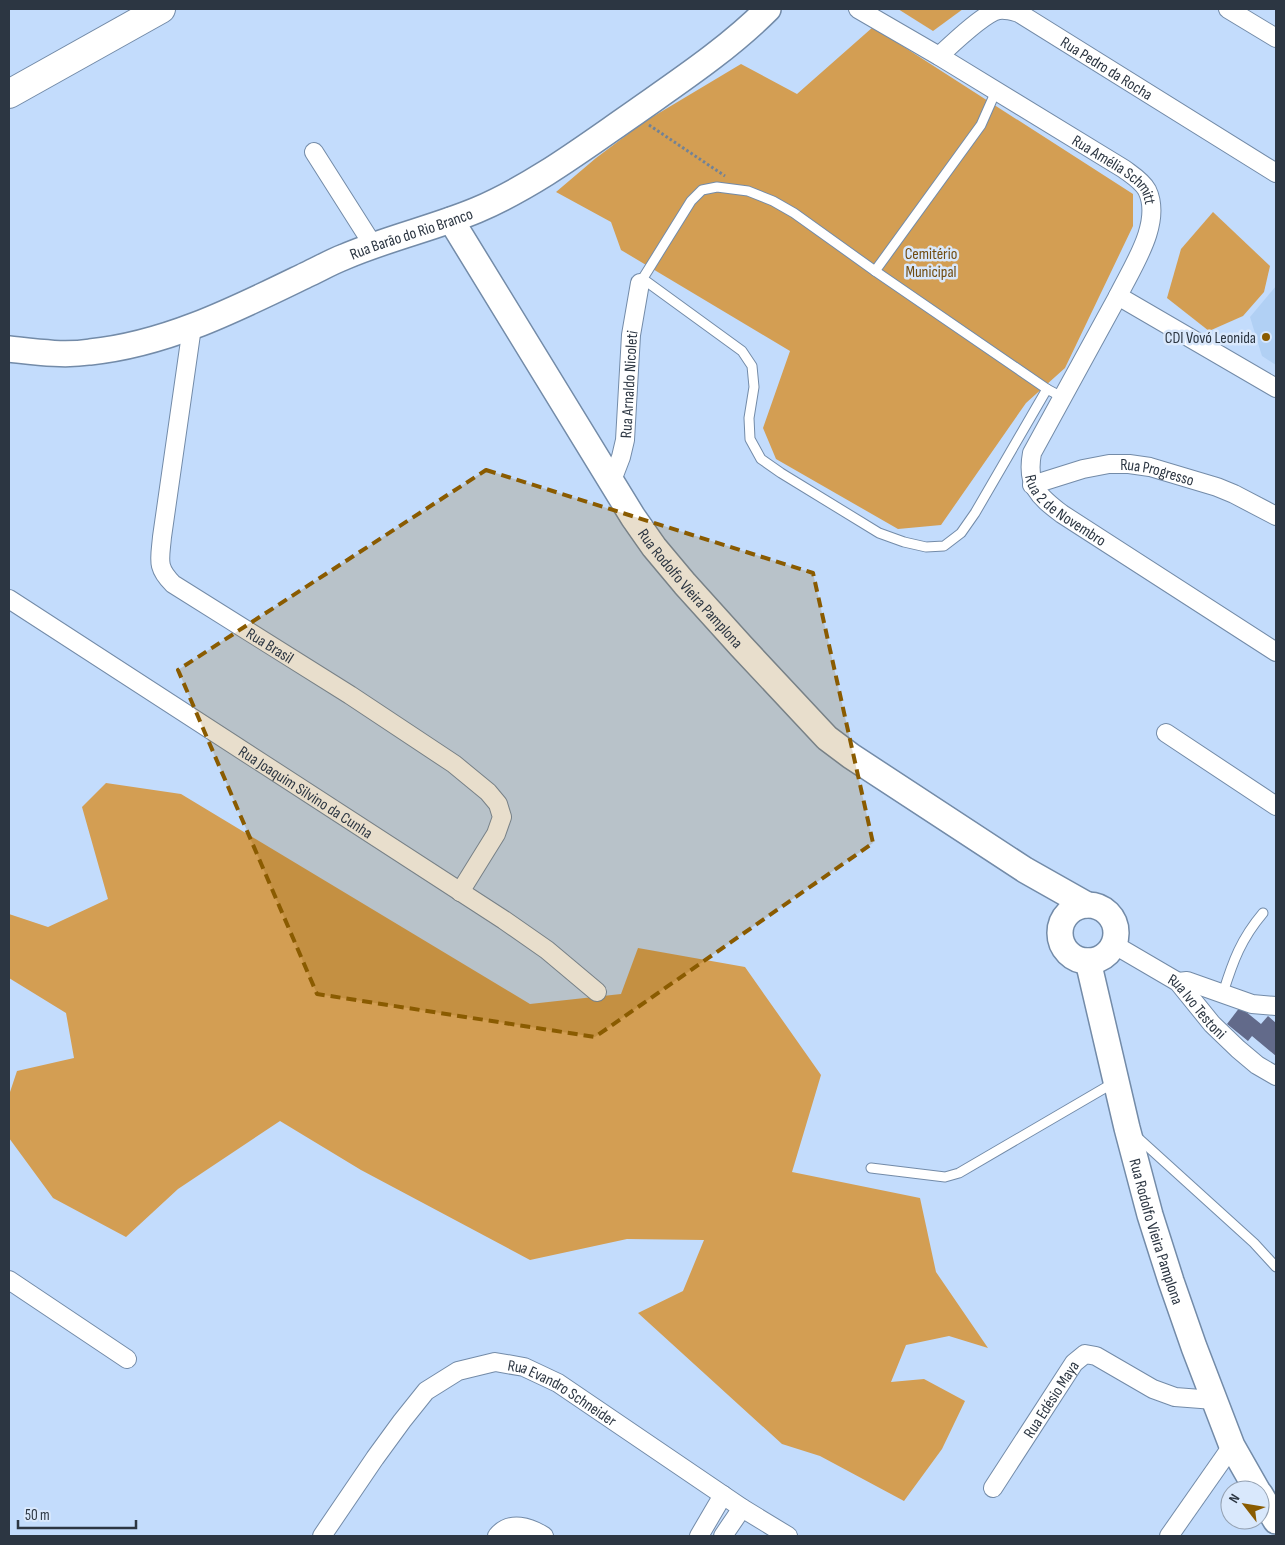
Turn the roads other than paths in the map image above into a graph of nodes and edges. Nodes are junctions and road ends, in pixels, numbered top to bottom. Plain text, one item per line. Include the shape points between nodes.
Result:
1 (161, 9) edge
2 (768, 9) edge
3 (858, 9) edge
4 (1228, 9) edge
5 (1276, 38) edge
6 (938, 56) junction
7 (13, 88) edge
8 (996, 91) junction
9 (314, 152) dead end
10 (1276, 172) edge
11 (451, 220) junction
12 (373, 245) junction
13 (875, 271) junction
14 (642, 281) junction
15 (1118, 296) junction
16 (192, 327) junction
17 (9, 349) edge
18 (1276, 388) edge
19 (1054, 393) junction
20 (611, 483) junction
21 (1032, 485) junction
22 (1276, 516) edge
23 (9, 599) edge
24 (1276, 652) edge
25 (1166, 733) dead end
26 (1276, 806) edge
27 (1025, 870) junction
28 (460, 892) junction
29 (1087, 905) junction
30 (1263, 913) dead end
31 (1062, 922) junction
32 (1113, 944) junction
33 (1088, 961) junction
34 (1178, 982) junction
35 (597, 992) dead end
36 (1223, 993) junction
37 (1276, 1006) edge
38 (1276, 1076) edge
39 (1115, 1082) junction
40 (1127, 1128) junction
41 (872, 1168) dead end
42 (1276, 1267) edge
43 (9, 1280) edge
44 (127, 1359) dead end
45 (1214, 1400) junction
46 (1232, 1446) junction
47 (1252, 1480) edge
48 (993, 1488) dead end
49 (723, 1495) junction
50 (742, 1508) junction
51 (504, 1532) edge
52 (322, 1536) edge
53 (544, 1536) edge
54 (699, 1536) edge
55 (723, 1536) edge
56 (788, 1536) edge
57 (1169, 1536) edge

1 - 7 main road
2 - 11 street, Rua Barão do Rio Branco via 704,64 536,180
3 - 6 street, Rua Amélia Schmitt
4 - 5 street
6 - 8 street, Rua Amélia Schmitt
6 - 10 street, Rua Pedro da Rocha via 987,15 1008,9
8 - 13 lane via 981,125
8 - 15 street, Rua Amélia Schmitt via 1124,169 1146,190 1151,205 1147,239
9 - 12 street
11 - 12 street, Rua Barão do Rio Branco
11 - 20 street, Rua Rodolfo Vieira Pamplona
12 - 16 street, Rua Barão do Rio Branco
13 - 14 lane via 773,201 748,191 717,187 702,190 691,201
13 - 19 lane
14 - 19 lane via 742,351 752,366 754,387 748,418 750,438 761,459 879,533 904,542 926,547 944,546 961,533
14 - 20 street, Rua Arnaldo Nicoleti via 630,344 625,440
15 - 18 street
15 - 19 street, Rua 2 de Novembro
16 - 17 street, Rua Barão do Rio Branco via 168,336 89,353 53,354
16 - 28 street, Rua Brasil via 162,537 160,562 163,574 173,584 454,764 488,792 498,804 502,817 496,834
19 - 21 street, Rua 2 de Novembro via 1032,453
20 - 27 street, Rua Rodolfo Vieira Pamplona via 654,547 685,584 827,738
21 - 22 street, Rua Progresso via 1083,469 1129,464 1217,487
21 - 24 street, Rua 2 de Novembro via 1048,504 1062,514
23 - 28 street, Rua Joaquim Silvino da Cunha
25 - 26 street
27 - 29 street, Rua Rodolfo Vieira Pamplona
27 - 31 street, Rua Rodolfo Vieira Pamplona
28 - 35 street, Rua Joaquim Silvino da Cunha via 546,950
29 - 31 street via 1072,910
29 - 32 street via 1102,909 1113,921
30 - 36 lane via 1244,938
31 - 33 street via 1060,937 1067,952
32 - 33 street via 1103,956
32 - 34 street, Rua Ivo Testoni
33 - 39 street, Rua Rodolfo Vieira Pamplona
34 - 36 street via 1187,981
34 - 38 street, Rua Ivo Testoni via 1212,1024 1238,1049
36 - 37 street via 1252,1004
39 - 40 street, Rua Rodolfo Vieira Pamplona
39 - 41 lane via 959,1173 945,1177
40 - 42 lane via 1254,1243
40 - 45 street, Rua Rodolfo Vieira Pamplona via 1171,1281
43 - 44 street
45 - 46 street, Rua Rodolfo Vieira Pamplona
45 - 48 street, Rua Edésio Maya via 1175,1397 1153,1389 1096,1356 1085,1354 1074,1363
46 - 47 street, Rua Rodolfo Vieira Pamplona
46 - 57 street
49 - 50 street, Rua Evandro Schneider
49 - 52 street, Rua Evandro Schneider via 558,1383 524,1367 495,1362 458,1371 426,1392 386,1443
49 - 54 street
50 - 55 street
50 - 56 street, Rua Evandro Schneider
51 - 53 street via 523,1526

